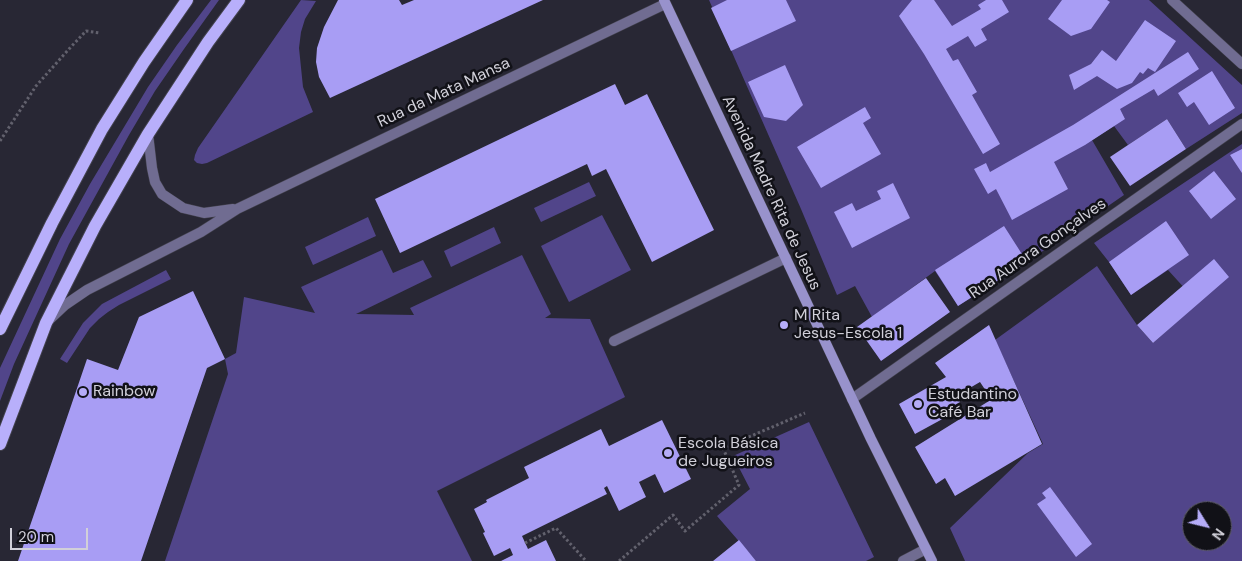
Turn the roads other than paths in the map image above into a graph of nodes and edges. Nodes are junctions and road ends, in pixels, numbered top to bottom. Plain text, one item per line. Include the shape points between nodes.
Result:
1 (187, 0) edge
2 (239, 0) edge
3 (1172, 0) edge
4 (664, 2) edge
5 (1242, 64) edge
6 (1242, 124) edge
7 (148, 134) junction
8 (236, 209) junction
9 (786, 258) junction
10 (46, 323) junction
11 (0, 330) edge
12 (614, 341) dead end
13 (852, 399) junction
14 (0, 444) edge
15 (926, 549) junction
16 (903, 561) edge
17 (932, 561) edge

1 - 11 main road via 102,129
2 - 7 main road
3 - 5 street
4 - 8 street, Rua da Mata Mansa
4 - 9 street, Avenida Madre Rita de Jesus
6 - 13 street, Rua Aurora Gonçalves
7 - 8 street, Rua da Mata Mansa via 155,182 162,194 183,208 204,213
7 - 10 main road via 94,226
8 - 10 street, Rua da Mata Mansa via 201,232 87,290
9 - 12 street
9 - 13 street, Avenida Madre Rita de Jesus
10 - 14 main road
13 - 15 street, Avenida Madre Rita de Jesus
15 - 16 street
15 - 17 street, Avenida Madre Rita de Jesus

